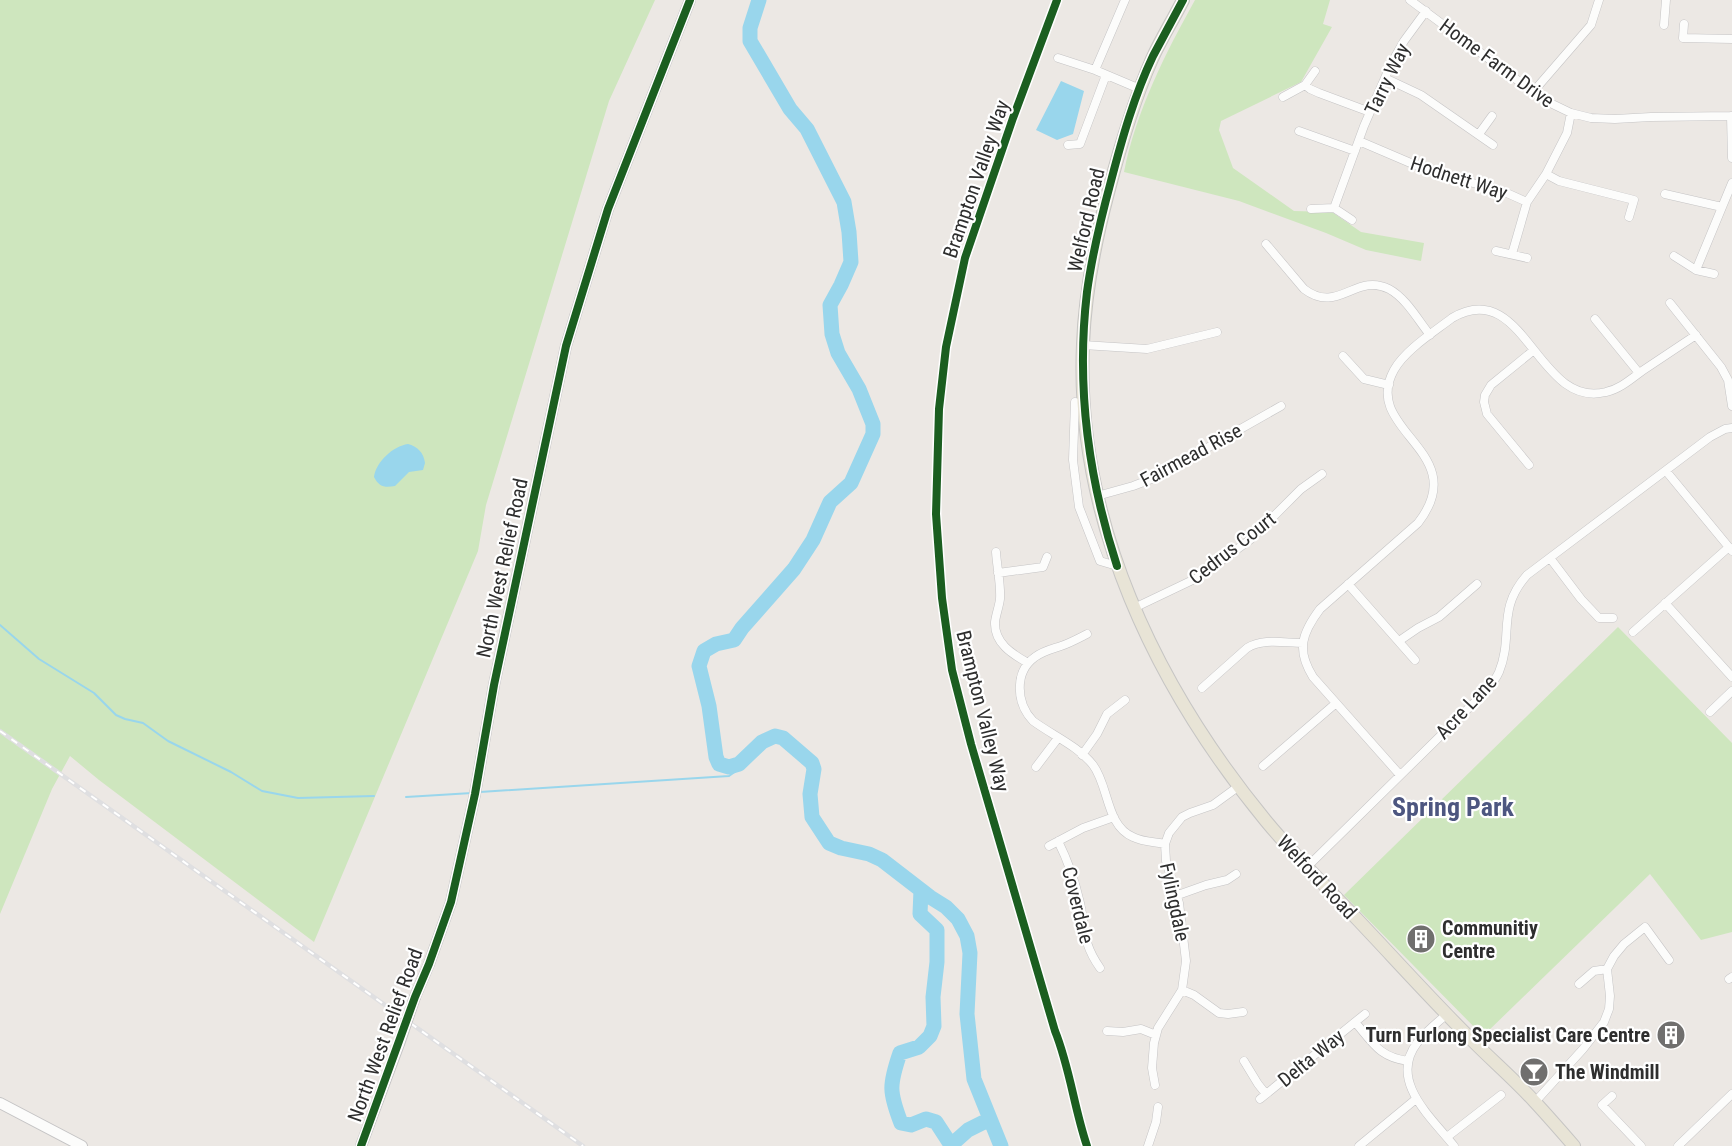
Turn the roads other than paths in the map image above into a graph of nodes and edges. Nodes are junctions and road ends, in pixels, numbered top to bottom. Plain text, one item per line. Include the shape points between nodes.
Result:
1 (690, 0) edge
2 (1125, 0) edge
3 (1183, 0) edge
4 (1410, 0) edge
5 (1599, 0) edge
6 (1666, 0) edge
7 (1426, 11) junction
8 (1684, 24) dead end
9 (1664, 25) dead end
10 (1732, 39) edge
11 (1058, 57) dead end
12 (1095, 70) junction
13 (1315, 71) dead end
14 (1106, 75) junction
15 (1385, 78) junction
16 (1305, 84) junction
17 (1140, 89) junction
18 (1533, 92) junction
19 (1282, 97) dead end
20 (1370, 112) junction
21 (1571, 113) junction
22 (1492, 116) dead end
23 (1732, 116) edge
24 (1299, 131) dead end
25 (1479, 134) junction
26 (1359, 141) junction
27 (1068, 145) dead end
28 (1493, 145) dead end
29 (1355, 151) junction
30 (1732, 158) edge
31 (1546, 174) junction
32 (1732, 183) edge
33 (1665, 194) dead end
34 (1527, 202) junction
35 (1722, 207) junction
36 (1334, 208) junction
37 (1311, 209) dead end
38 (1629, 217) dead end
39 (1352, 220) dead end
40 (1266, 244) dead end
41 (1496, 251) dead end
42 (1512, 254) junction
43 (1674, 256) dead end
44 (1527, 258) dead end
45 (1696, 270) junction
46 (1714, 274) dead end
47 (1670, 303) dead end
48 (1595, 319) dead end
49 (1217, 332) dead end
50 (1430, 335) junction
51 (1696, 335) junction
52 (1083, 345) junction
53 (1534, 350) junction
54 (1343, 356) dead end
55 (1639, 373) junction
56 (1730, 379) edge
57 (1389, 385) junction
58 (1075, 402) dead end
59 (1281, 406) dead end
60 (1732, 406) edge
61 (1732, 428) edge
62 (1089, 456) junction
63 (1073, 460) junction
64 (1529, 465) dead end
65 (1666, 471) junction
66 (1322, 474) dead end
67 (1097, 496) junction
68 (1730, 549) edge
69 (996, 552) dead end
70 (1047, 557) dead end
71 (1550, 558) junction
72 (1117, 566) junction
73 (998, 573) junction
74 (1348, 584) junction
75 (1477, 584) dead end
76 (1665, 603) junction
77 (1134, 608) junction
78 (1613, 618) dead end
79 (1633, 632) dead end
80 (1087, 634) dead end
81 (1399, 641) junction
82 (1303, 643) junction
83 (1416, 660) dead end
84 (1028, 663) junction
85 (1732, 677) edge
86 (1202, 688) dead end
87 (1732, 691) edge
88 (1125, 699) dead end
89 (1335, 704) junction
90 (1710, 712) dead end
91 (1058, 738) junction
92 (1082, 754) junction
93 (1263, 766) dead end
94 (1036, 767) dead end
95 (1400, 775) junction
96 (1239, 786) junction
97 (1114, 816) junction
98 (1058, 842) junction
99 (1165, 844) junction
100 (1049, 846) dead end
101 (1307, 867) junction
102 (1236, 874) dead end
103 (1178, 895) junction
104 (1669, 960) dead end
105 (1100, 969) dead end
106 (1607, 969) junction
107 (1579, 984) dead end
108 (1182, 990) junction
109 (1243, 1012) dead end
110 (1365, 1014) dead end
111 (1447, 1014) junction
112 (1355, 1022) junction
113 (1107, 1031) dead end
114 (1156, 1035) junction
115 (1244, 1060) dead end
116 (1408, 1061) junction
117 (1155, 1085) dead end
118 (1732, 1094) edge
119 (1501, 1095) dead end
120 (1612, 1096) dead end
121 (1416, 1099) junction
122 (1535, 1102) junction
123 (0, 1103) edge
124 (1158, 1107) dead end
125 (1447, 1137) junction
126 (82, 1146) edge
127 (361, 1146) edge
128 (1148, 1146) edge
129 (1359, 1146) edge
130 (1454, 1146) edge
131 (1574, 1146) edge
132 (1641, 1146) edge
133 (1678, 1146) edge

1 - 127 street, North West Relief Road, bridge via 608,209 566,346 451,902
2 - 12 street
3 - 17 main road, Welford Road
4 - 7 street, Home Farm Drive
5 - 18 street via 1591,25
6 - 9 street
7 - 15 street, Tarry Way via 1404,41
7 - 18 street, Home Farm Drive
8 - 10 street via 1683,38
11 - 12 street
12 - 14 street
13 - 16 street
14 - 17 street
14 - 27 street via 1080,144
15 - 20 street, Tarry Way
15 - 25 street via 1421,95
16 - 19 street
16 - 20 street
17 - 52 main road, Welford Road via 1122,140 1096,240
18 - 21 street, Home Farm Drive
20 - 26 street, Tarry Way
21 - 23 street, Home Farm Drive via 1615,119
21 - 31 street via 1567,133
22 - 25 street
23 - 30 street
24 - 29 street
25 - 28 street
26 - 29 street, Tarry Way
26 - 34 street, Hodnett Way via 1434,173 1500,190
29 - 36 street, Tarry Way
31 - 34 street
31 - 38 street via 1634,200
32 - 35 street
33 - 35 street
34 - 42 street
35 - 45 street
36 - 37 street
36 - 39 street
40 - 50 street via 1310,294 1334,297 1359,286 1378,285 1395,293
41 - 42 street
42 - 44 street
43 - 45 street
45 - 46 street
47 - 51 street
48 - 55 street
49 - 52 street via 1147,349
50 - 53 street via 1461,313 1488,311 1507,320
50 - 57 street via 1400,360
51 - 55 street
51 - 56 street
52 - 62 main road, Welford Road
53 - 55 street via 1559,380 1577,391 1599,394 1617,389
53 - 64 street via 1491,385 1484,402 1487,414
54 - 57 street via 1364,379
56 - 60 street
57 - 74 street via 1394,417 1431,466 1433,496 1418,523
58 - 63 street
59 - 67 street, Fairmead Rise via 1154,478
61 - 65 street, Acre Lane via 1710,437
62 - 63 street
62 - 67 main road, Welford Road
63 - 72 street via 1079,507 1091,540 1100,561
65 - 68 street
65 - 71 street, Acre Lane
66 - 77 street, Cedrus Court via 1301,489 1251,539 1199,577
67 - 72 main road, Welford Road
68 - 76 street
69 - 73 street
70 - 73 street via 1043,567
71 - 78 street via 1599,618
71 - 95 street, Acre Lane via 1527,575 1512,596 1502,662 1495,681
72 - 77 main road, Welford Road
73 - 84 street via 1000,603 996,630 1007,650
74 - 81 street
74 - 82 street via 1320,609 1308,625
75 - 81 street via 1439,617
76 - 79 street
76 - 85 street
77 - 96 main road, Welford Road via 1185,705
80 - 84 street via 1044,651
81 - 83 street
82 - 86 street via 1254,644
82 - 89 street via 1309,671
84 - 91 street via 1020,685 1024,708 1033,721
87 - 90 street
88 - 92 street via 1107,714
89 - 93 street
89 - 95 street
91 - 92 street
91 - 94 street
92 - 97 street via 1095,768
95 - 101 street, Acre Lane
96 - 99 street, Fylingdale via 1213,805 1182,818
96 - 101 main road, Welford Road
97 - 98 street, Coverdale
97 - 99 street via 1121,829 1132,837
98 - 100 street, Coverdale
98 - 105 street, Coverdale via 1070,867 1088,948
99 - 103 street, Fylingdale via 1166,861
101 - 111 main road, Welford Road
102 - 103 street
103 - 108 street, Fylingdale via 1186,955
104 - 106 street via 1645,927 1624,944
106 - 107 street via 1594,971
106 - 122 street via 1610,996 1604,1022
108 - 109 street via 1219,1013
108 - 114 street, Fylingdale
110 - 112 street, Delta Way
111 - 116 street via 1418,1041
111 - 122 main road, Welford Road
112 - 115 street, Delta Way via 1263,1096
112 - 116 street, Delta Way via 1380,1051 1390,1058
113 - 114 street via 1141,1029
114 - 117 street, Fylingdale via 1152,1060
116 - 121 street via 1409,1083
118 - 133 street
119 - 125 street
120 - 132 street via 1602,1105
121 - 125 street
121 - 129 street
122 - 131 main road, Welford Road
123 - 126 street
124 - 128 street
125 - 130 street

